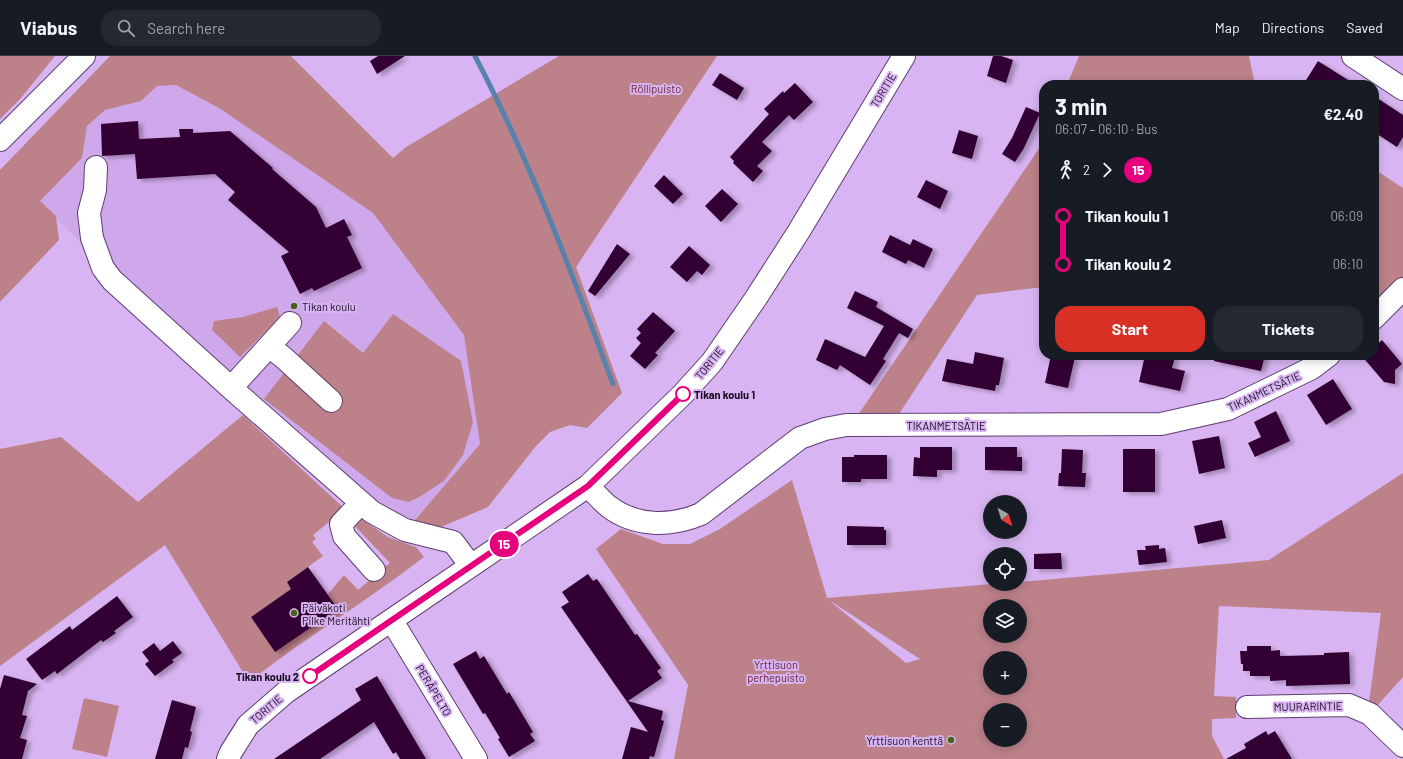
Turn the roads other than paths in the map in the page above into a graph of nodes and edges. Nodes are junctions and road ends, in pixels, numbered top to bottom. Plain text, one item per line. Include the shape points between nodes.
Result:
1 (72, 56) edge
2 (84, 56) edge
3 (904, 56) edge
4 (1353, 56) edge
5 (1403, 89) edge
6 (34, 104) junction
7 (0, 140) edge
8 (96, 167) dead end
9 (1403, 289) edge
10 (1379, 313) edge
11 (290, 323) dead end
12 (269, 346) junction
13 (1322, 360) edge
14 (231, 388) junction
15 (331, 401) dead end
16 (588, 486) junction
17 (361, 503) junction
18 (471, 566) junction
19 (374, 570) dead end
20 (392, 621) junction
21 (1247, 707) dead end
22 (1403, 746) edge
23 (228, 759) edge
24 (476, 759) edge

1 - 6 street
2 - 6 street
3 - 16 street, TORITIE via 800,231 712,362 683,394
4 - 5 street
6 - 7 street
8 - 14 street via 95,190 89,213 92,238 103,268 112,280
9 - 10 street
11 - 12 street
12 - 14 street
12 - 15 street
13 - 16 street, TIKANMETSÄTIE via 1312,368 1228,409 1161,424 846,425 825,429 800,438 701,514 671,523 650,523 629,518 610,507
14 - 17 street
16 - 18 street, TORITIE
17 - 18 street via 405,530 453,542
17 - 19 street via 341,524 344,536
18 - 20 street, TORITIE
20 - 23 street, TORITIE via 286,692 248,724
20 - 24 street, PERÄPELTO
21 - 22 street, MUURARINTIE via 1349,705 1370,714

